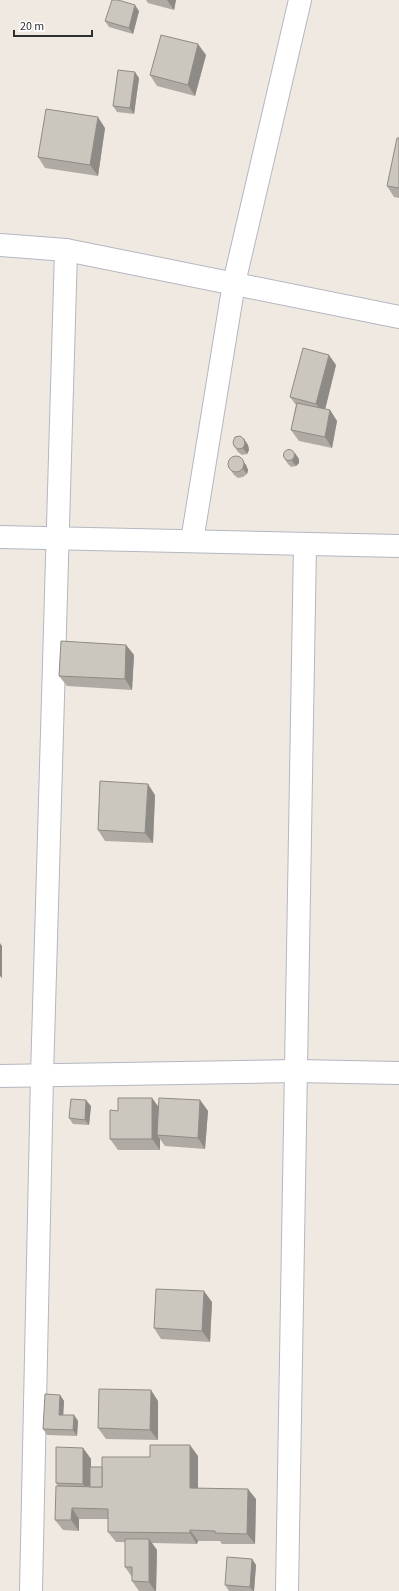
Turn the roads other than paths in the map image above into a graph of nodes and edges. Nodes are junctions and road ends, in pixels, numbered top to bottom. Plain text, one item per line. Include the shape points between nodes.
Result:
1 (300, 0) edge
2 (0, 245) edge
3 (66, 250) junction
4 (234, 283) junction
5 (399, 317) edge
6 (0, 537) edge
7 (58, 538) junction
8 (192, 541) junction
9 (305, 544) junction
10 (399, 546) edge
11 (296, 1071) junction
12 (399, 1073) edge
13 (0, 1076) edge
14 (42, 1076) junction
15 (31, 1591) edge
16 (287, 1591) edge

1 - 4 street
2 - 3 street
3 - 4 street
3 - 7 street
4 - 5 street
4 - 8 street
6 - 7 street
7 - 8 street
7 - 14 street
8 - 9 street
9 - 10 street
9 - 11 street
11 - 12 street
11 - 14 street
11 - 16 street
13 - 14 street
14 - 15 street

